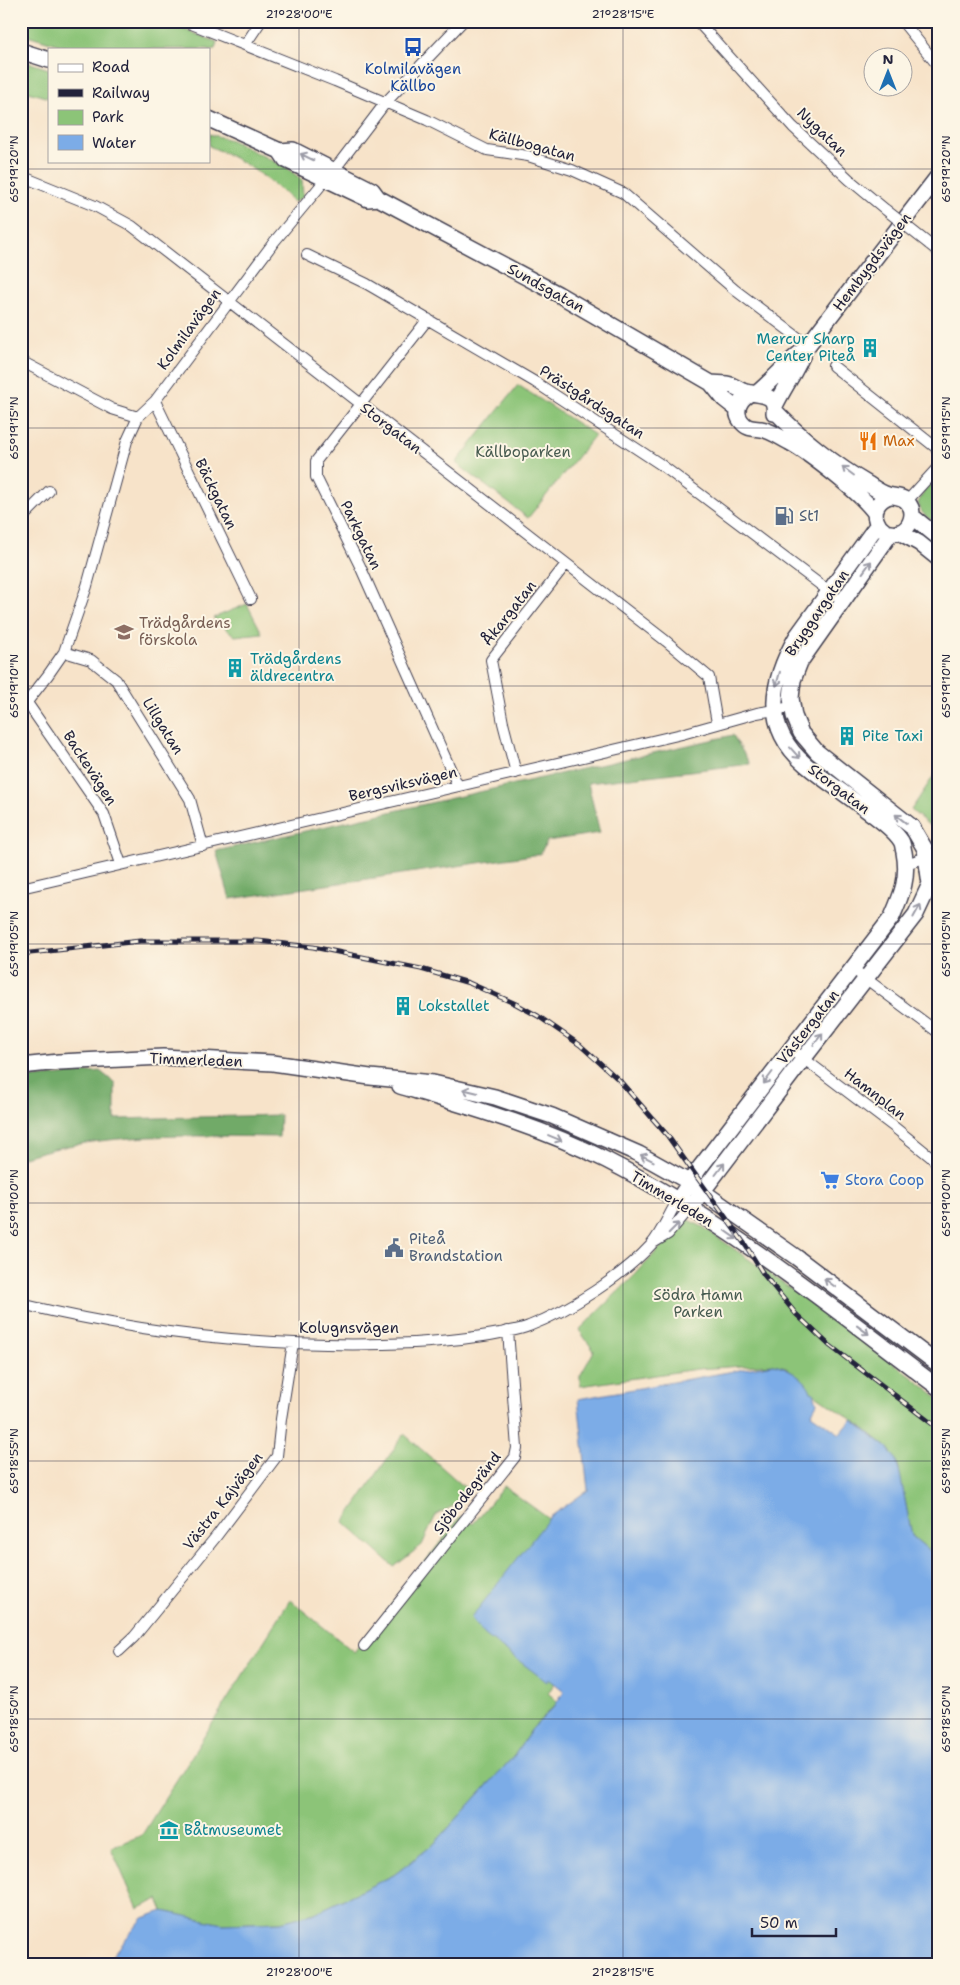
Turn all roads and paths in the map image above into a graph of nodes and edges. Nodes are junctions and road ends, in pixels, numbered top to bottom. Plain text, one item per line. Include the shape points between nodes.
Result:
1 (184, 21) edge
2 (261, 21) edge
3 (463, 21) edge
4 (697, 21) edge
5 (902, 21) edge
6 (245, 45) junction
7 (21, 51) edge
8 (48, 60) edge
9 (939, 67) edge
10 (386, 102) junction
11 (210, 119) edge
12 (330, 175) junction
13 (939, 175) edge
14 (21, 176) edge
15 (939, 252) edge
16 (307, 255) dead end
17 (228, 301) junction
18 (428, 319) junction
19 (806, 347) junction
20 (21, 361) edge
21 (833, 366) dead end
22 (711, 383) junction
23 (754, 393) junction
24 (155, 401) junction
25 (360, 403) junction
26 (775, 408) junction
27 (738, 410) junction
28 (138, 417) junction
29 (761, 429) junction
30 (939, 450) edge
31 (939, 466) edge
32 (49, 491) dead end
33 (890, 496) junction
34 (907, 501) junction
35 (912, 516) junction
36 (21, 519) edge
37 (877, 519) junction
38 (895, 533) junction
39 (939, 538) edge
40 (939, 558) edge
41 (566, 564) junction
42 (836, 597) junction
43 (251, 599) dead end
44 (64, 652) junction
45 (24, 698) edge
46 (775, 710) junction
47 (792, 710) junction
48 (717, 722) junction
49 (516, 773) junction
50 (458, 786) junction
51 (203, 846) junction
52 (933, 856) edge
53 (121, 864) junction
54 (906, 864) junction
55 (21, 888) edge
56 (853, 969) junction
57 (866, 978) junction
58 (939, 1033) edge
59 (791, 1049) junction
60 (804, 1058) junction
61 (21, 1066) edge
62 (370, 1077) junction
63 (939, 1166) edge
64 (690, 1182) junction
65 (703, 1192) junction
66 (684, 1204) junction
67 (652, 1243) junction
68 (21, 1304) edge
69 (508, 1331) junction
70 (293, 1342) junction
71 (939, 1365) edge
72 (939, 1388) edge
73 (364, 1646) dead end
74 (119, 1651) dead end

1 - 6 street, Källbogatan
2 - 6 street
3 - 10 street, Kolmilavägen
4 - 15 street, Nygatan, bridge via 793,127 851,181
5 - 9 street
6 - 10 street, Källbogatan
7 - 8 main road
10 - 12 street, Kolmilavägen
10 - 19 street, Källbogatan via 486,150 528,156 572,170 622,193
11 - 12 main road, Sundsgatan via 280,151 293,150
12 - 17 street, Kolmilavägen
12 - 22 main road, Sundsgatan via 372,190 378,198 558,294
13 - 19 main road, Hembygdsvägen
14 - 17 street, Storgatan via 95,206 132,226
16 - 18 street, Prästgårdsgatan
17 - 24 street, Kolmilavägen
17 - 25 street, Storgatan
18 - 25 street, Parkgatan
18 - 42 street, Prästgårdsgatan via 535,382 660,464
19 - 23 main road, Hembygdsvägen via 789,360 768,384
19 - 26 main road, Hembygdsvägen
20 - 28 street via 112,409
21 - 30 street
22 - 23 main road, Sundsgatan via 732,385
22 - 27 main road, Sundsgatan
23 - 26 main road, Sundsgatan via 770,398
23 - 27 main road via 743,398
24 - 28 street, Kolmilavägen
24 - 43 street, Bäckgatan
25 - 41 street, Storgatan
25 - 50 street, Parkgatan via 316,461 316,476 360,566
26 - 29 main road via 769,424
33 -> 26 main road, Sundsgatan via 867,484 800,435
27 - 29 main road, Sundsgatan via 739,419 747,427
28 - 44 street, Kolmilavägen via 126,441 87,586
29 - 37 main road, Sundsgatan via 791,443 812,458 863,498
31 - 34 street
32 - 36 street
33 - 34 main road, Sundsgatan
33 - 37 main road via 881,501
34 - 35 main road
35 - 38 main road via 909,525
35 - 39 main road
37 - 38 main road, Sundsgatan
37 - 42 main road, Bryggargatan
38 - 40 main road, Sundsgatan
42 -> 38 main road, Bryggargatan
41 - 48 street, Storgatan via 709,677
41 - 49 street, Åkargatan via 491,660
42 -> 46 main road, Bryggargatan via 797,636 775,689
42 - 47 main road, Bryggargatan via 796,669
44 - 45 street, Kolmilavägen via 48,676
44 - 51 street, Lillgatan via 91,660 116,680 190,799
45 - 53 street, Backevägen via 104,814
46 - 47 street, Bergsviksvägen
46 - 48 street, Bergsviksvägen
46 -> 54 main road, Storgatan via 782,736 791,749 902,841
52 -> 47 main road, Storgatan via 912,827 817,752 801,733
48 - 49 street, Bergsviksvägen via 682,734
49 - 50 street, Bergsviksvägen
50 - 51 street, Bergsviksvägen
51 - 53 street, Bergsviksvägen
52 - 54 street
57 -> 52 main road, Västergatan via 916,914 930,884
53 - 55 street, Bergsviksvägen
54 - 56 main road, Västergatan via 905,888 892,917
56 - 57 street
56 - 59 main road, Västergatan
57 - 58 street
60 -> 57 main road, Västergatan
59 - 60 street, Hamnplan
59 -> 64 main road, Västergatan
60 - 63 street, Hamnplan
65 -> 60 main road, Västergatan
61 - 62 main road, Timmerleden via 163,1057 273,1063
64 -> 62 main road, Timmerleden via 639,1154 552,1116 495,1097 433,1082
62 -> 66 main road, Timmerleden via 478,1109 553,1137 604,1159
64 - 65 main road, Timmerleden
64 - 66 main road, Västergatan
65 - 66 main road, Västergatan
71 -> 65 main road, Timmerleden via 796,1257
66 - 67 street, Kolugnsvägen
67 -> 66 street, Kolugnsvägen via 668,1234
66 -> 72 main road, Timmerleden via 812,1293
67 - 69 street, Kolugnsvägen via 583,1299 528,1327
68 - 70 street, Kolugnsvägen via 160,1330
69 - 70 street, Kolugnsvägen via 450,1341 378,1344
69 - 73 street, Sjöbodegränd via 515,1457
70 - 74 street, Västra Kajvägen via 277,1456 215,1538

